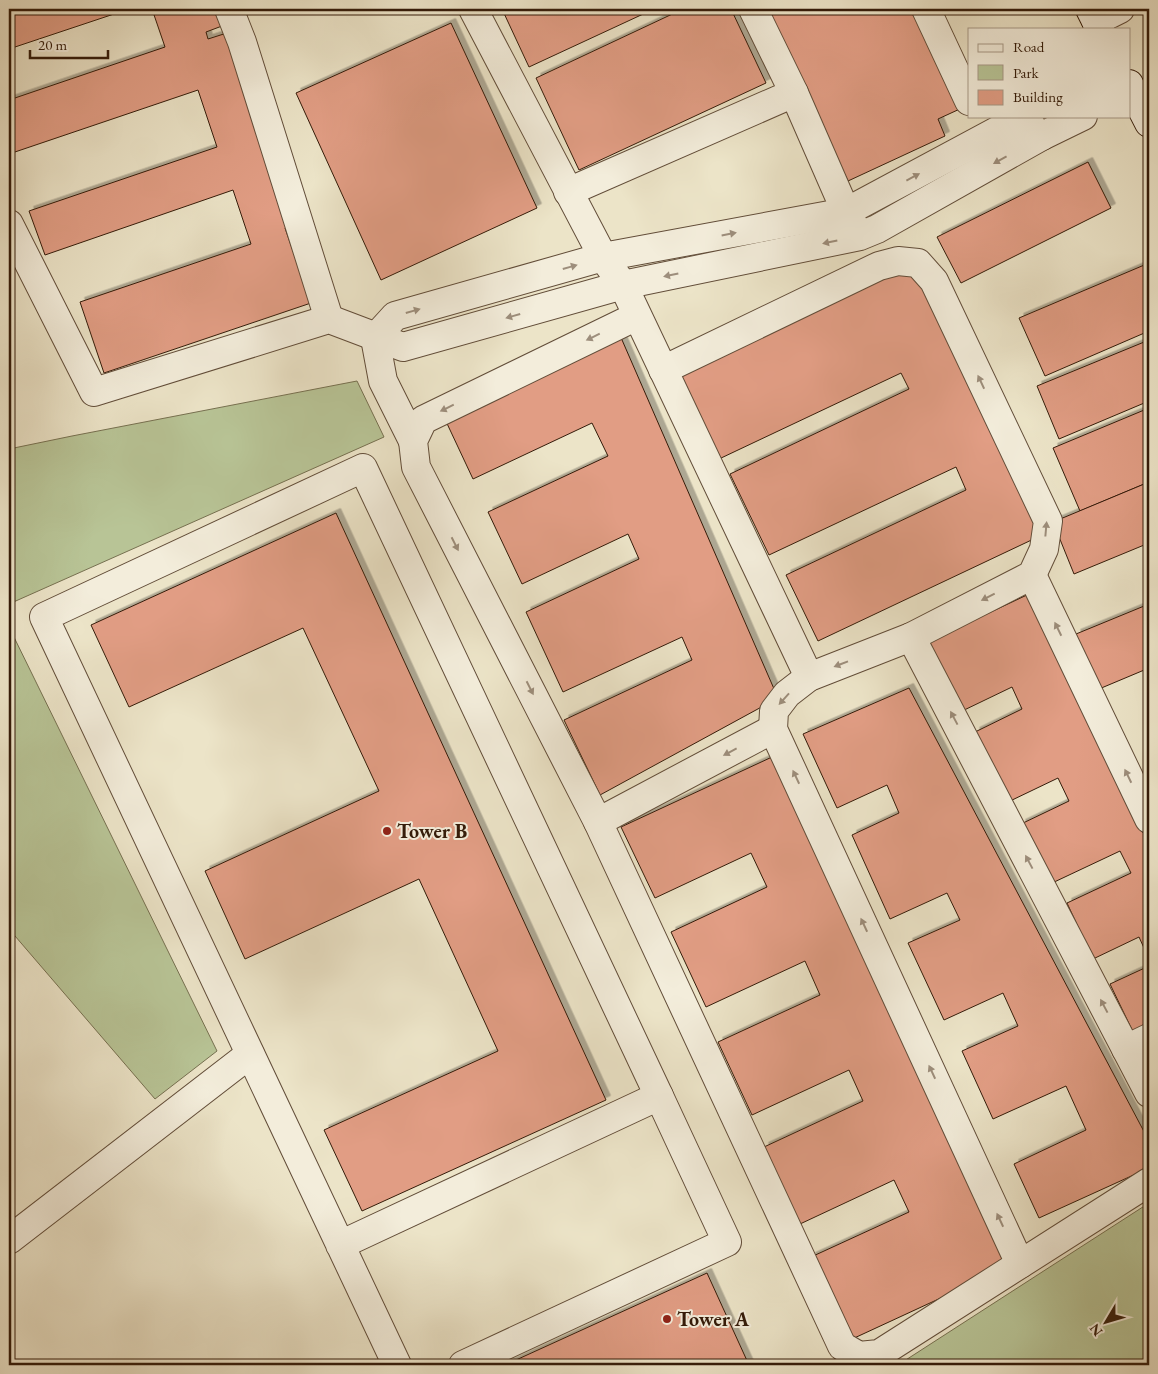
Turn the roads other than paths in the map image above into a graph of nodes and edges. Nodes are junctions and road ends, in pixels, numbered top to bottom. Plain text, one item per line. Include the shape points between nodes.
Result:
1 (229, 9) edge
2 (473, 9) edge
3 (752, 9) edge
4 (926, 9) edge
5 (1130, 89) edge
6 (794, 93) junction
7 (968, 99) edge
8 (1068, 118) edge
9 (1031, 123) edge
10 (1149, 123) edge
11 (981, 127) edge
12 (568, 192) junction
13 (846, 212) junction
14 (9, 224) edge
15 (860, 236) junction
16 (603, 257) junction
17 (879, 266) junction
18 (622, 285) junction
19 (637, 316) junction
20 (330, 319) junction
21 (375, 338) junction
22 (663, 370) junction
23 (413, 441) junction
24 (1032, 575) junction
25 (912, 637) junction
26 (809, 677) junction
27 (773, 729) junction
28 (1149, 820) edge
29 (598, 822) junction
30 (1138, 1044) edge
31 (250, 1054) junction
32 (1149, 1093) edge
33 (659, 1096) junction
34 (1149, 1182) edge
35 (9, 1240) edge
36 (340, 1245) junction
37 (1020, 1264) junction
38 (397, 1365) edge
39 (462, 1365) edge

1 - 20 street
2 - 12 street
3 - 6 street
4 - 7 street
5 - 10 street
6 - 12 street
6 - 13 street
8 - 9 street
9 - 11 street
9 -> 15 street via 877,229
13 -> 11 street
12 - 16 street
13 - 15 street
16 -> 13 street
14 - 20 street via 94,392
15 - 17 street
15 -> 18 street
16 - 18 street
21 -> 16 street via 396,316
17 - 22 street
24 -> 17 street via 1044,549 1048,521 934,281 918,263 898,260
18 - 19 street
18 -> 21 street via 403,347
19 - 22 street
19 -> 23 street via 423,420
20 - 21 street
21 - 23 street via 383,381
22 - 26 street
23 -> 29 street via 416,468
24 -> 25 street
28 -> 24 street
25 -> 26 street
30 -> 25 street
26 -> 27 street via 787,694 774,710
27 -> 29 street
37 -> 27 street
29 - 37 street via 842,1346 859,1356 879,1354
30 - 32 street
31 - 33 street via 44,617 363,468
31 - 35 street
31 - 36 street
33 - 36 street
33 - 39 street via 727,1242
34 - 37 street
36 - 38 street

